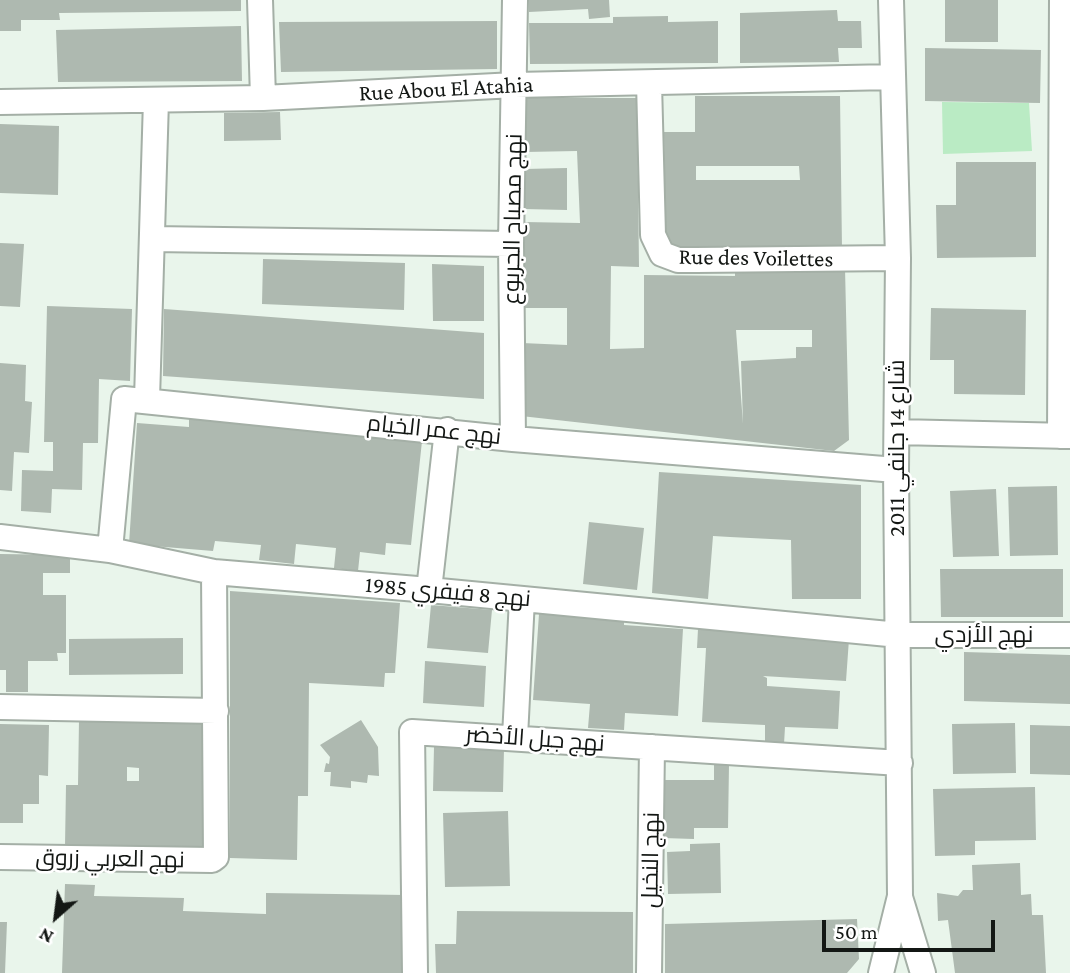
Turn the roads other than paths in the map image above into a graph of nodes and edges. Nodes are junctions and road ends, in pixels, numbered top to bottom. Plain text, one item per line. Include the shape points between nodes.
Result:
1 (260, 0) edge
2 (515, 0) edge
3 (891, 0) edge
4 (1062, 0) edge
5 (893, 77) junction
6 (649, 83) junction
7 (515, 85) junction
8 (264, 98) junction
9 (156, 100) junction
10 (0, 102) edge
11 (152, 239) junction
12 (511, 244) junction
13 (898, 258) junction
14 (147, 399) junction
15 (447, 430) junction
16 (897, 432) junction
17 (1065, 436) edge
18 (513, 439) junction
19 (896, 470) junction
20 (0, 537) edge
21 (110, 550) junction
22 (214, 572) junction
23 (429, 590) junction
24 (522, 599) junction
25 (899, 635) junction
26 (1070, 635) edge
27 (0, 707) edge
28 (216, 711) junction
29 (515, 737) junction
30 (652, 747) junction
31 (900, 763) junction
32 (0, 857) edge
33 (900, 896) junction
34 (415, 973) edge
35 (649, 973) edge
36 (881, 973) edge
37 (923, 973) edge

1 - 8 street
2 - 7 street, نهج مصباح الجربوع
3 - 5 street, شارع 14 جانفي 2011
4 - 17 street
5 - 6 street, Rue Abou El Atahia
5 - 13 street, شارع 14 جانفي 2011
6 - 7 street, Rue Abou El Atahia
6 - 13 street, Rue des Voilettes via 653,235 662,254 678,260
7 - 8 street, Rue Abou El Atahia
7 - 12 street, نهج مصباح الجربوع
8 - 9 street, Rue Abou El Atahia
9 - 10 street, Rue Abou El Atahia
9 - 11 street
11 - 12 street
11 - 14 street
12 - 18 street, نهج مصباح الجربوع
13 - 16 street, شارع 14 جانفي 2011
14 - 15 street, نهج عمر الخيام
14 - 21 street via 124,399
15 - 18 street, نهج عمر الخيام
15 - 23 street
16 - 17 street
16 - 19 street, شارع 14 جانفي 2011
18 - 19 street, نهج عمر الخيام
19 - 25 street, شارع 14 جانفي 2011
20 - 21 street, نهج 8 فيفري 1985
21 - 22 street, نهج 8 فيفري 1985
22 - 23 street, نهج 8 فيفري 1985
22 - 28 street
23 - 24 street, نهج 8 فيفري 1985
24 - 25 street, نهج 8 فيفري 1985
24 - 29 street
25 - 26 street, نهج الأزدي
25 - 31 street, شارع 14 جانفي 2011
27 - 28 street
28 - 32 street, نهج العربي زروق via 216,854 212,860
29 - 30 street, نهج جبل الأخضر
29 - 34 street, نهج جبل الأخضر via 411,732
30 - 31 street, نهج جبل الأخضر
30 - 35 street, نهج النخيل
31 - 33 street, شارع 14 جانفي 2011
33 - 36 street
33 - 37 street

